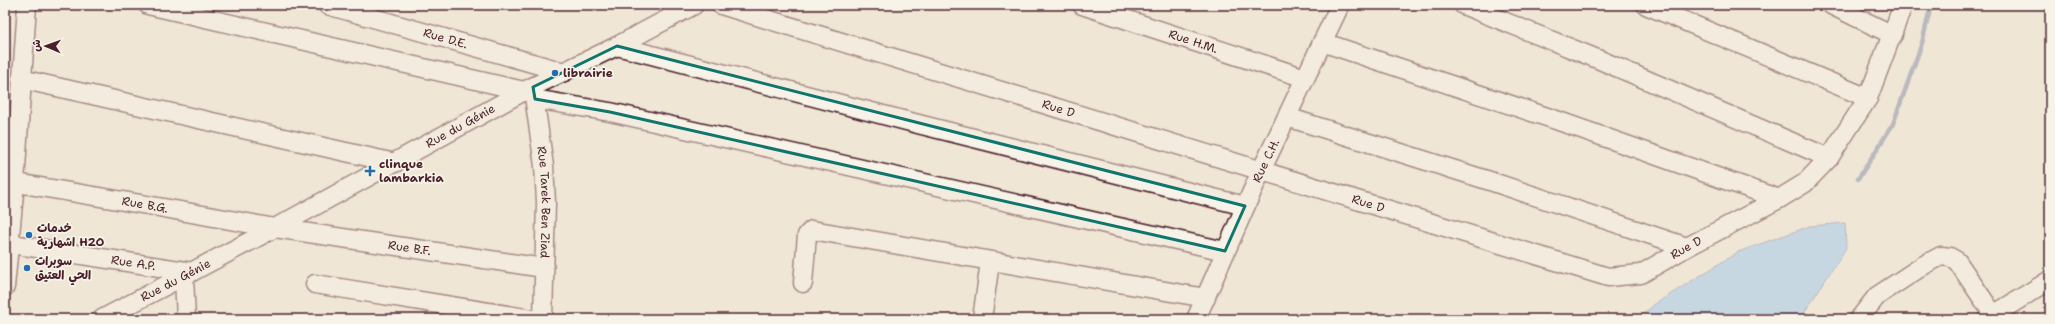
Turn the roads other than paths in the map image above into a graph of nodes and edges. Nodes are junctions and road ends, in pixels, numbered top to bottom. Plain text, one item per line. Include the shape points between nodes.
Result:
1 (26, 5) edge
2 (148, 5) edge
3 (330, 5) edge
4 (694, 5) edge
5 (721, 5) edge
6 (1082, 5) edge
7 (1340, 5) edge
8 (1463, 5) edge
9 (1646, 5) edge
10 (1831, 5) edge
11 (1904, 5) edge
12 (1892, 35) junction
13 (1322, 42) junction
14 (617, 46) junction
15 (564, 72) junction
16 (21, 78) junction
17 (1305, 78) junction
18 (531, 92) junction
19 (1868, 98) junction
20 (1288, 117) junction
21 (1829, 158) junction
22 (395, 164) junction
23 (1261, 171) junction
24 (10, 182) edge
25 (1779, 200) junction
26 (1245, 206) junction
27 (275, 228) junction
28 (7, 243) edge
29 (1688, 247) junction
30 (1225, 251) junction
31 (990, 262) junction
32 (544, 268) junction
33 (188, 274) junction
34 (2050, 280) edge
35 (803, 283) dead end
36 (314, 284) dead end
37 (5, 286) edge
38 (1206, 298) junction
39 (1990, 317) edge
40 (102, 319) edge
41 (186, 319) edge
42 (532, 319) edge
43 (543, 319) edge
44 (982, 319) edge
45 (1196, 319) edge
46 (1859, 319) edge

1 - 16 street
2 - 18 street
3 - 15 street, Rue D.E.
4 - 14 street, Rue du Génie
5 - 23 street, Rue D
6 - 17 street, Rue H.M.
7 - 13 street, Rue C.H.
8 - 21 street via 1607,63
9 - 19 street
10 - 12 street
11 - 12 street, Rue D
12 - 19 street, Rue D
13 - 17 street, Rue C.H.
13 - 25 street via 1556,120
14 - 15 street, Rue du Génie
14 - 26 street
15 - 18 street, Rue du Génie
16 - 22 street
16 - 24 street
17 - 20 street, Rue C.H.
18 - 22 street, Rue du Génie
18 - 30 street
18 - 32 street, Rue Tarek Ben Ziad via 546,202
19 - 21 street, Rue D
20 - 23 street, Rue C.H.
20 - 29 street
21 - 25 street, Rue D via 1805,183
22 - 27 street, Rue du Génie
23 - 26 street, Rue C.H.
23 - 29 street, Rue D via 1608,277 1641,274
24 - 27 street, Rue B.G.
24 - 28 street
25 - 29 street, Rue D
26 - 30 street, Rue C.H.
27 - 32 street, Rue B.F.
27 - 33 street, Rue du Génie
28 - 33 street, Rue A.P.
28 - 37 street
30 - 38 street, Rue C.H.
31 - 35 street via 812,230 807,235
31 - 38 street
31 - 44 street
32 - 43 street, Rue Tarek Ben Ziad
33 - 40 street, Rue du Génie
33 - 41 street
34 - 39 street
36 - 42 street
38 - 45 street, Rue C.H.
39 - 46 street via 1956,261 1941,256 1924,264 1877,296

